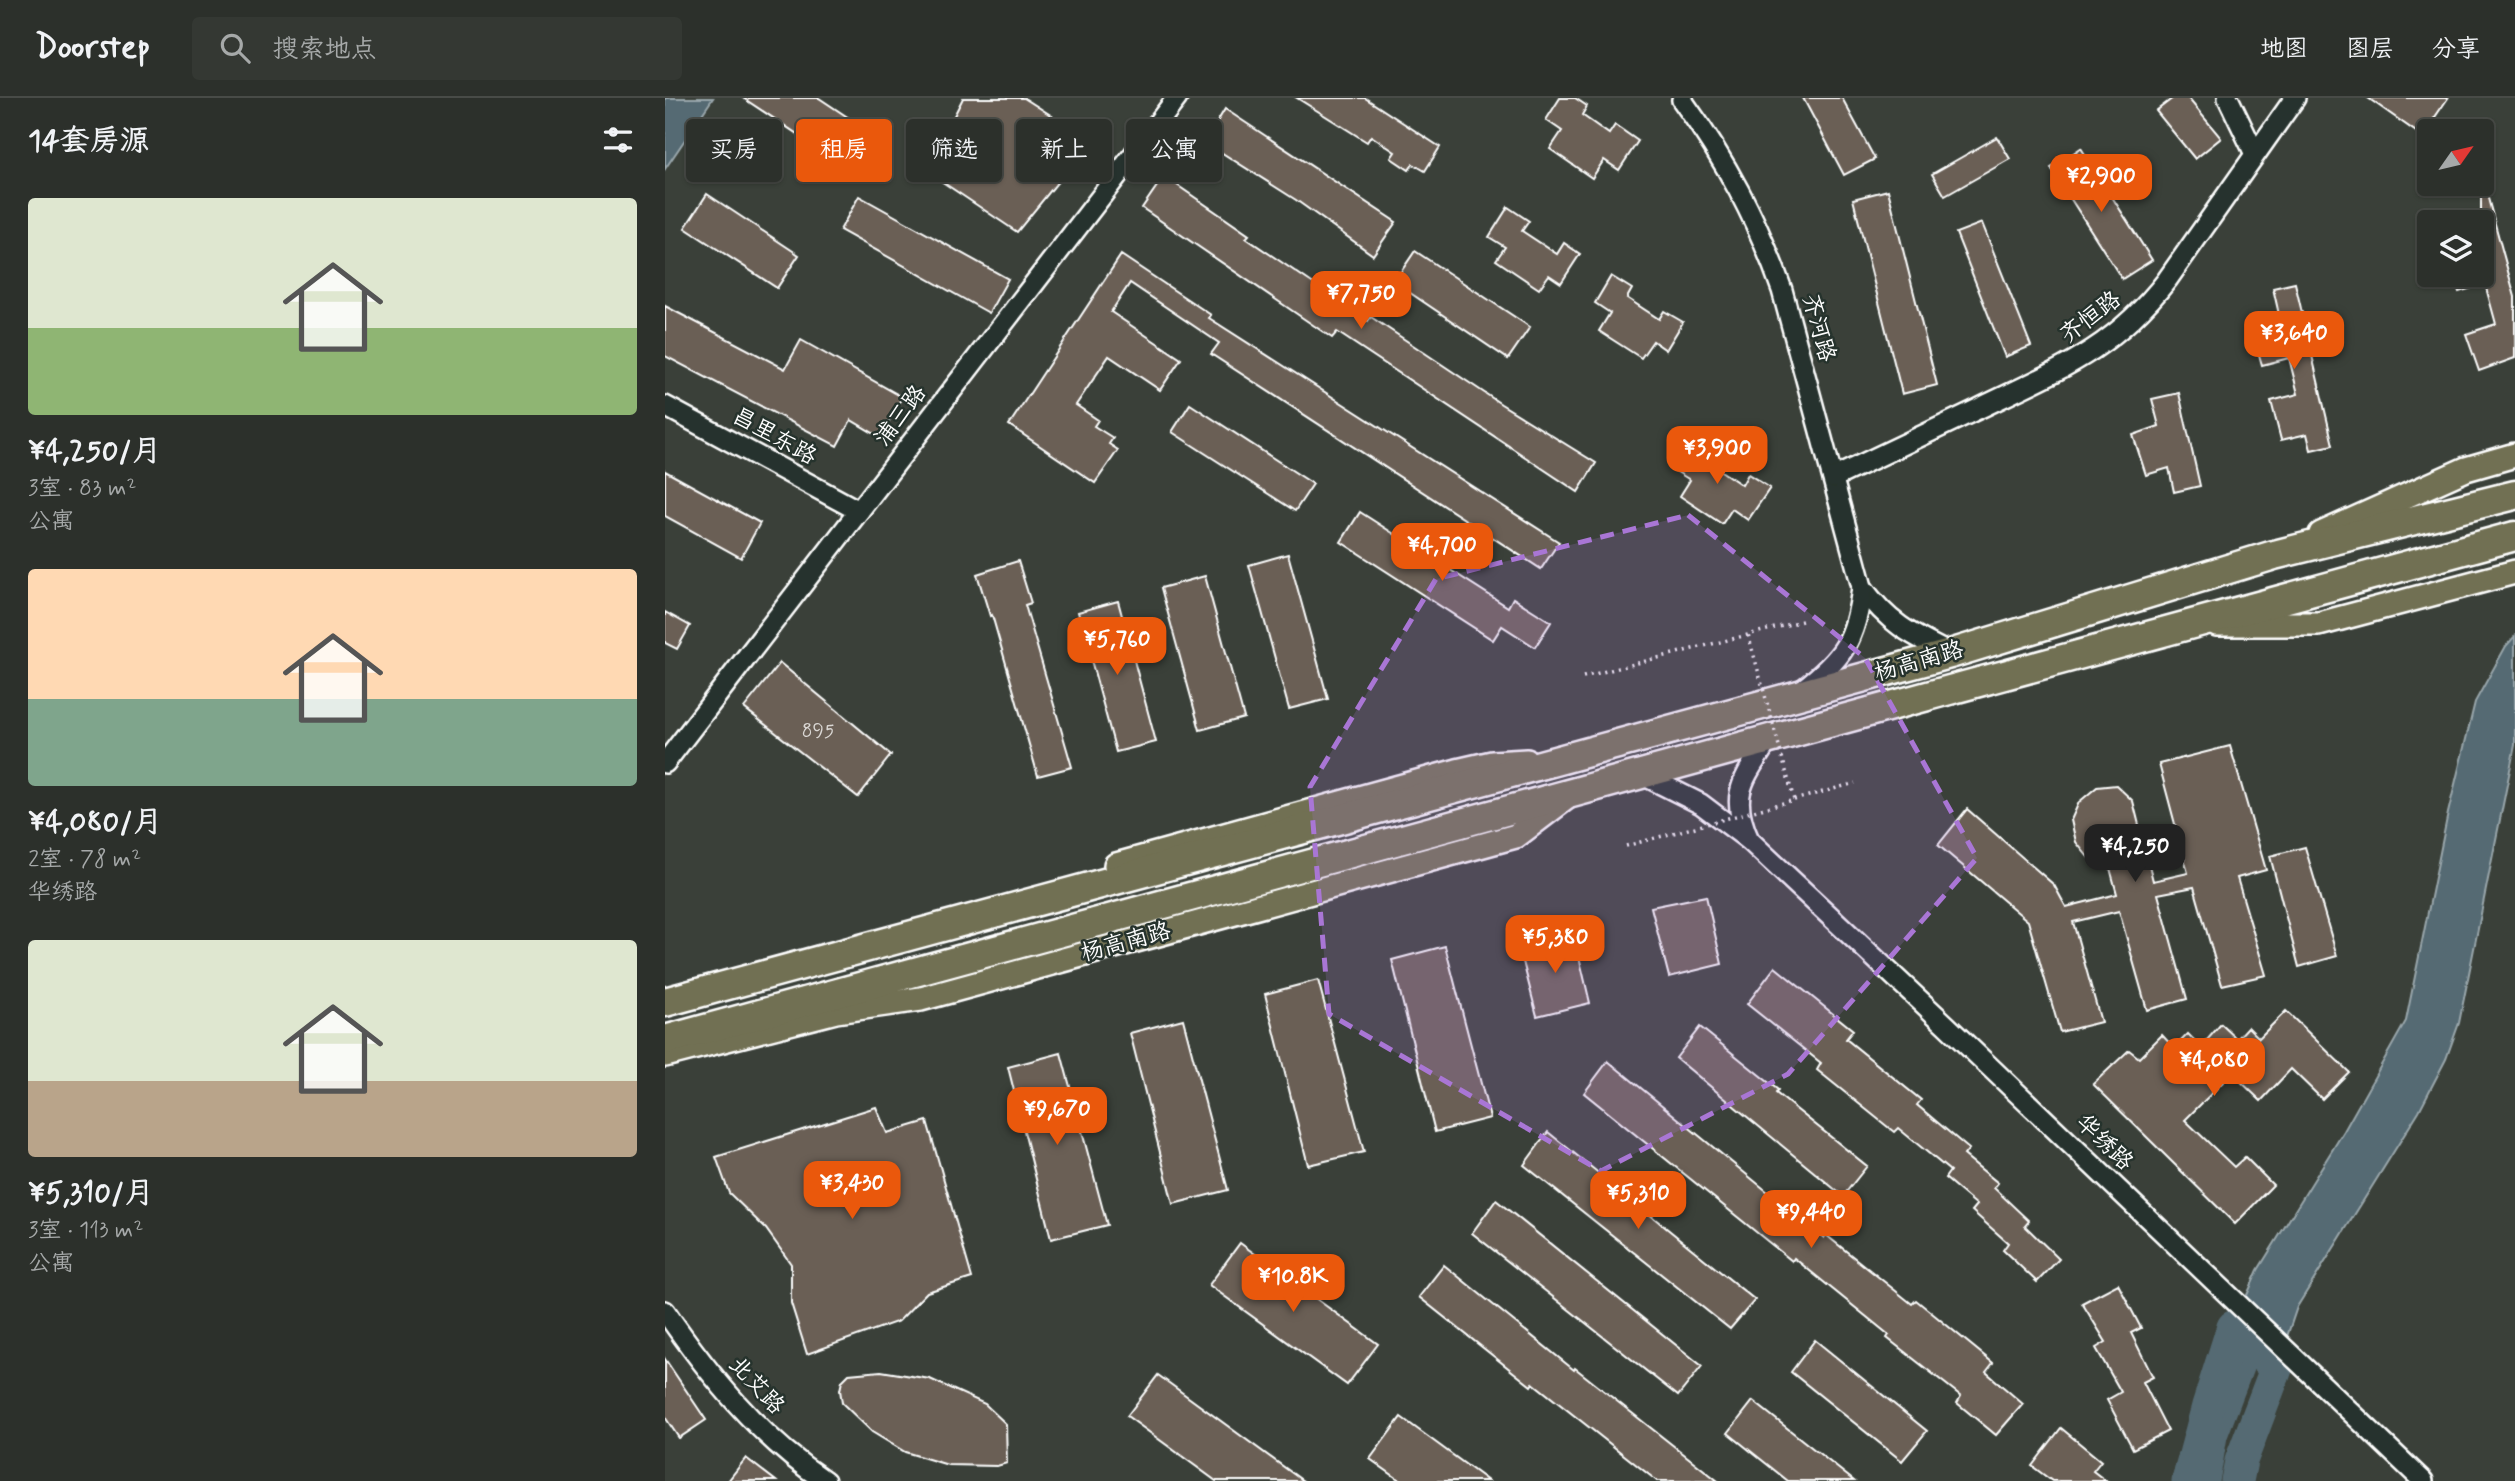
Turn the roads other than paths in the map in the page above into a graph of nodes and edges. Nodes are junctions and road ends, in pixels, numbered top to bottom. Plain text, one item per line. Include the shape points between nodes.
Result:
1 (1177, 98) edge
2 (2228, 98) edge
3 (2295, 98) edge
4 (1683, 99) edge
5 (2255, 155) junction
6 (665, 406) edge
7 (2515, 455) edge
8 (1833, 478) junction
9 (2513, 496) edge
10 (859, 511) junction
11 (2514, 536) edge
12 (2274, 555) junction
13 (2510, 573) edge
14 (1862, 587) junction
15 (2187, 624) junction
16 (1950, 654) junction
17 (1794, 697) junction
18 (1769, 739) junction
19 (1561, 760) junction
20 (665, 763) edge
21 (1641, 775) junction
22 (1573, 793) junction
23 (1750, 841) junction
24 (665, 991) edge
25 (665, 1002) edge
26 (665, 1040) edge
27 (665, 1055) edge
28 (665, 1311) edge
29 (825, 1481) edge
30 (2423, 1481) edge

1 - 10 street, 浦三路
2 - 5 street
3 - 5 street, 齐恒路
4 - 8 street, 齐河路 via 1738,185 1771,257
5 - 8 street, 齐恒路 via 2149,303 2109,340 2066,367
6 - 10 street, 昌里东路
7 - 12 main road, 杨高南路 via 2466,469
8 - 14 street, 齐河路
9 - 12 highway, 杨高南路
10 - 20 street, 浦三路
11 - 15 highway, 杨高南路
12 - 16 highway, 杨高南路
13 - 15 main road, 杨高南路 via 2319,624
14 - 16 street, 齐河路 via 1907,633
14 - 17 street, 齐河路 via 1860,610 1844,649 1831,667
15 - 18 highway, 杨高南路
16 - 17 highway, 杨高南路
17 - 19 highway, 杨高南路
18 - 21 highway, 杨高南路
18 - 23 street, 华绣路 via 1744,779 1738,800 1740,820
19 - 24 main road, 杨高南路 via 1492,763 1457,771
19 - 25 highway, 杨高南路
21 - 22 highway, 杨高南路
21 - 23 street, 华绣路 via 1701,804
22 - 26 highway, 杨高南路
22 - 27 main road, 杨高南路 via 1516,836 921,999 835,1011
23 - 30 street, 华绣路
28 - 29 street, 北艾路 via 750,1418

